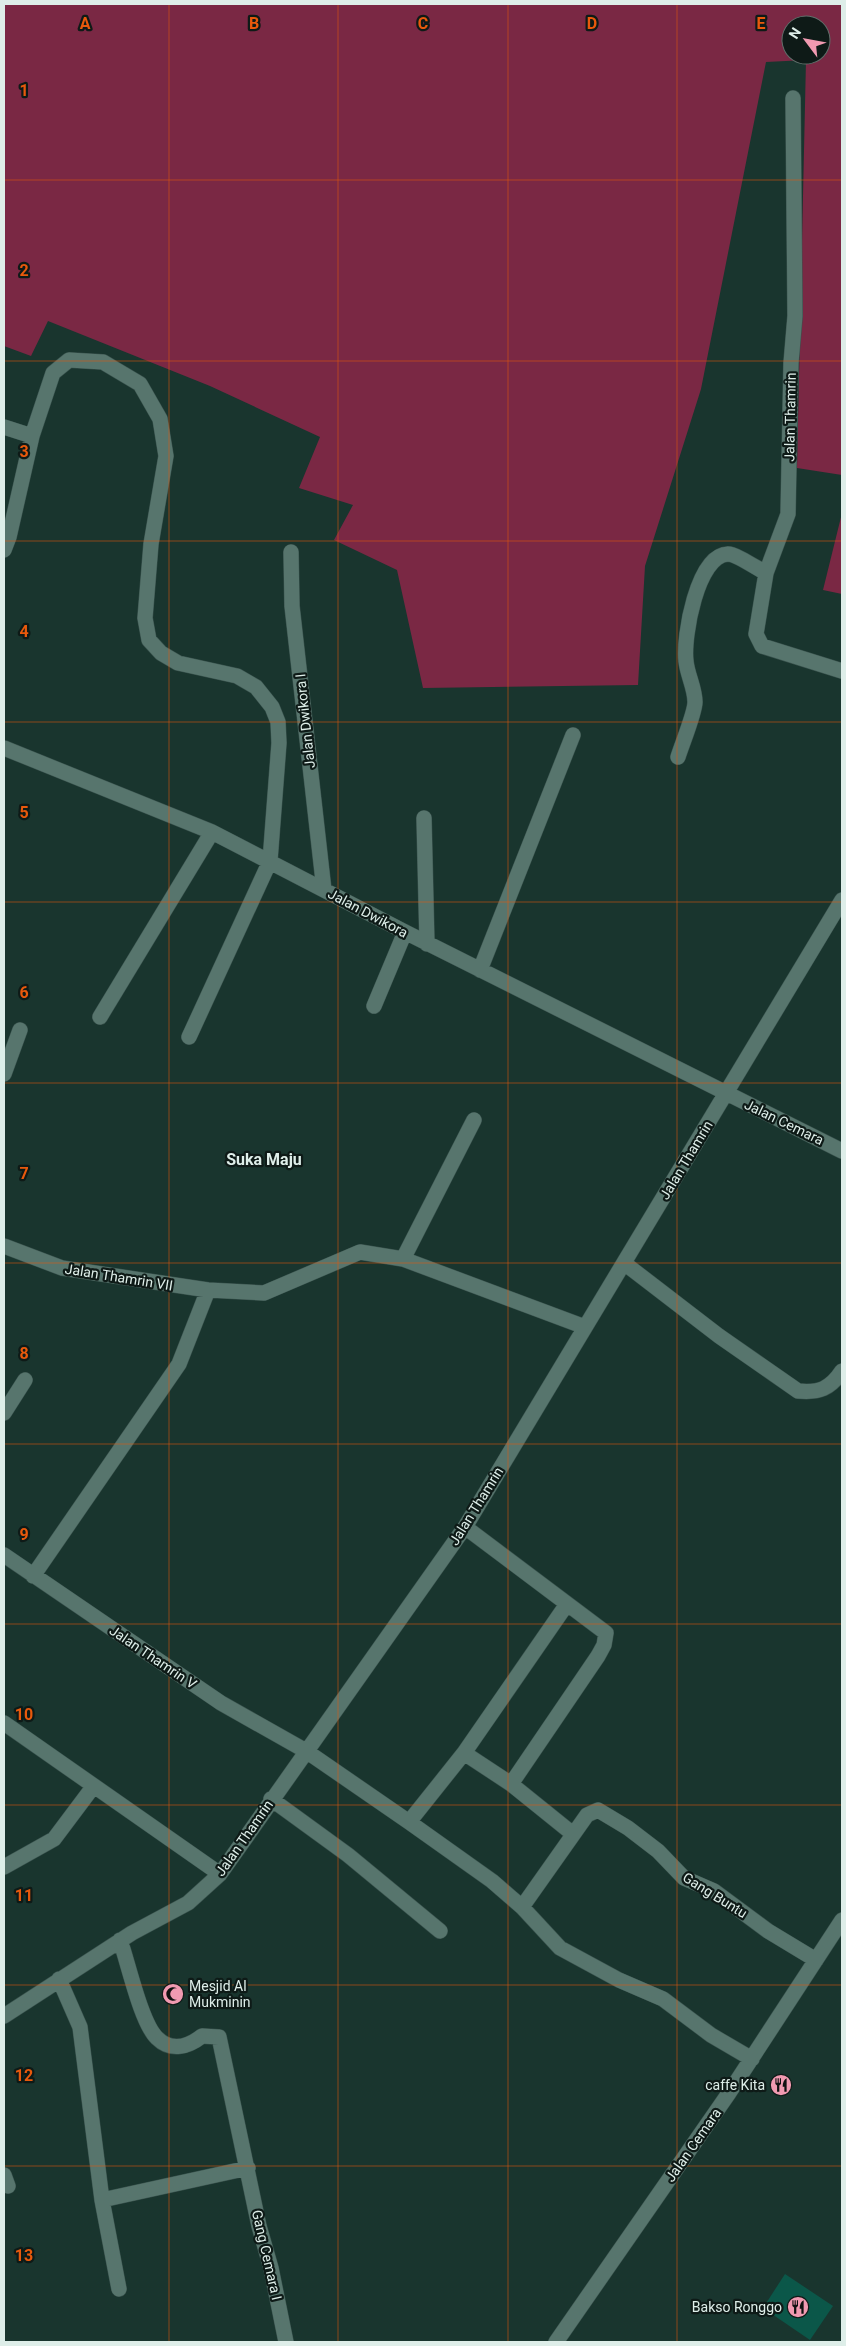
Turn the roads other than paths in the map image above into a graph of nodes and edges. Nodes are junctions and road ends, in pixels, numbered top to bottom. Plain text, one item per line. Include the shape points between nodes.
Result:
1 (793, 98) dead end
2 (4, 427) edge
3 (32, 436) junction
4 (4, 550) edge
5 (291, 552) dead end
6 (766, 573) junction
7 (842, 671) edge
8 (573, 735) dead end
9 (4, 748) edge
10 (678, 756) dead end
11 (424, 818) dead end
12 (212, 832) junction
13 (270, 861) junction
14 (324, 890) junction
15 (842, 900) edge
16 (837, 921) edge
17 (405, 932) junction
18 (427, 944) junction
19 (480, 970) junction
20 (374, 1006) dead end
21 (100, 1017) dead end
22 (20, 1030) dead end
23 (189, 1037) dead end
24 (4, 1074) edge
25 (726, 1094) junction
26 (474, 1120) dead end
27 (842, 1151) edge
28 (4, 1246) edge
29 (403, 1259) junction
30 (624, 1263) junction
31 (208, 1290) junction
32 (585, 1327) junction
33 (842, 1371) edge
34 (25, 1380) dead end
35 (4, 1413) edge
36 (465, 1527) junction
37 (4, 1555) edge
38 (33, 1576) junction
39 (568, 1604) junction
40 (4, 1723) edge
41 (306, 1751) junction
42 (464, 1753) junction
43 (511, 1784) junction
44 (93, 1787) junction
45 (271, 1799) junction
46 (409, 1822) junction
47 (573, 1834) junction
48 (4, 1868) edge
49 (220, 1874) junction
50 (522, 1907) junction
51 (842, 1920) edge
52 (440, 1931) dead end
53 (120, 1940) junction
54 (816, 1960) junction
55 (59, 1979) junction
56 (4, 2016) edge
57 (752, 2059) junction
58 (248, 2168) junction
59 (102, 2200) junction
60 (119, 2289) dead end
61 (286, 2342) edge
62 (556, 2342) edge

1 - 6 street, Jalan Thamrin via 795,316 788,514
2 - 3 street
3 - 4 street
3 - 13 street via 53,373 69,360 103,362 140,384 160,419 166,456 151,544 145,618 149,640 161,654 178,663 236,676 256,687 272,707 278,722 279,743
5 - 14 street, Jalan Dwikora I via 292,606
6 - 7 street, Jalan Thamrin via 756,634 762,646
6 - 10 street via 730,554 720,556 713,561 694,595 685,642 695,702
8 - 19 street
9 - 12 street, Jalan Dwikora
11 - 18 street
12 - 13 street, Jalan Dwikora
12 - 21 street
13 - 14 street, Jalan Dwikora
13 - 23 street
14 - 17 street, Jalan Dwikora
15 - 16 street, Jalan Thamrin
16 - 25 street, Jalan Thamrin
17 - 18 street, Jalan Dwikora
17 - 20 street
18 - 19 street, Jalan Dwikora
19 - 25 street, Jalan Dwikora
22 - 24 street
25 - 27 street, Jalan Cemara
25 - 30 street, Jalan Thamrin
26 - 29 street
28 - 31 street, Jalan Thamrin VII via 62,1268
29 - 31 street, Jalan Thamrin VII via 360,1252 264,1293
29 - 32 street, Jalan Thamrin VII
30 - 32 street, Jalan Thamrin
30 - 33 street via 719,1336 798,1391 826,1389
31 - 38 street via 179,1364
32 - 36 street, Jalan Thamrin
34 - 35 street
36 - 39 street
36 - 41 street, Jalan Thamrin
37 - 38 street, Jalan Thamrin V
38 - 41 street, Jalan Thamrin V via 221,1703
39 - 42 street
39 - 43 street via 606,1633 604,1645
40 - 44 street
41 - 45 street, Jalan Thamrin
41 - 46 street, Jalan Thamrin V
42 - 43 street
42 - 46 street
43 - 47 street
44 - 48 street via 54,1839
44 - 49 street
45 - 49 street, Jalan Thamrin
45 - 52 street via 348,1855
46 - 50 street, Jalan Thamrin V
47 - 50 street, Gang Buntu
47 - 54 street, Gang Buntu via 587,1815 598,1810 658,1851 684,1878 714,1891 768,1931
49 - 53 street, Jalan Thamrin via 188,1903
50 - 57 street, Jalan Thamrin V via 560,1948 663,1999 710,2035
51 - 54 street, Jalan Cemara
53 - 55 street, Jalan Thamrin
53 - 58 street, Gang Cemara I via 146,2022 157,2038 174,2047 191,2044 202,2036 219,2038
54 - 57 street, Jalan Cemara
55 - 56 street, Jalan Thamrin
55 - 59 street via 80,2027
57 - 62 street, Jalan Cemara
58 - 59 street
58 - 61 street, Gang Cemara I
59 - 60 street

